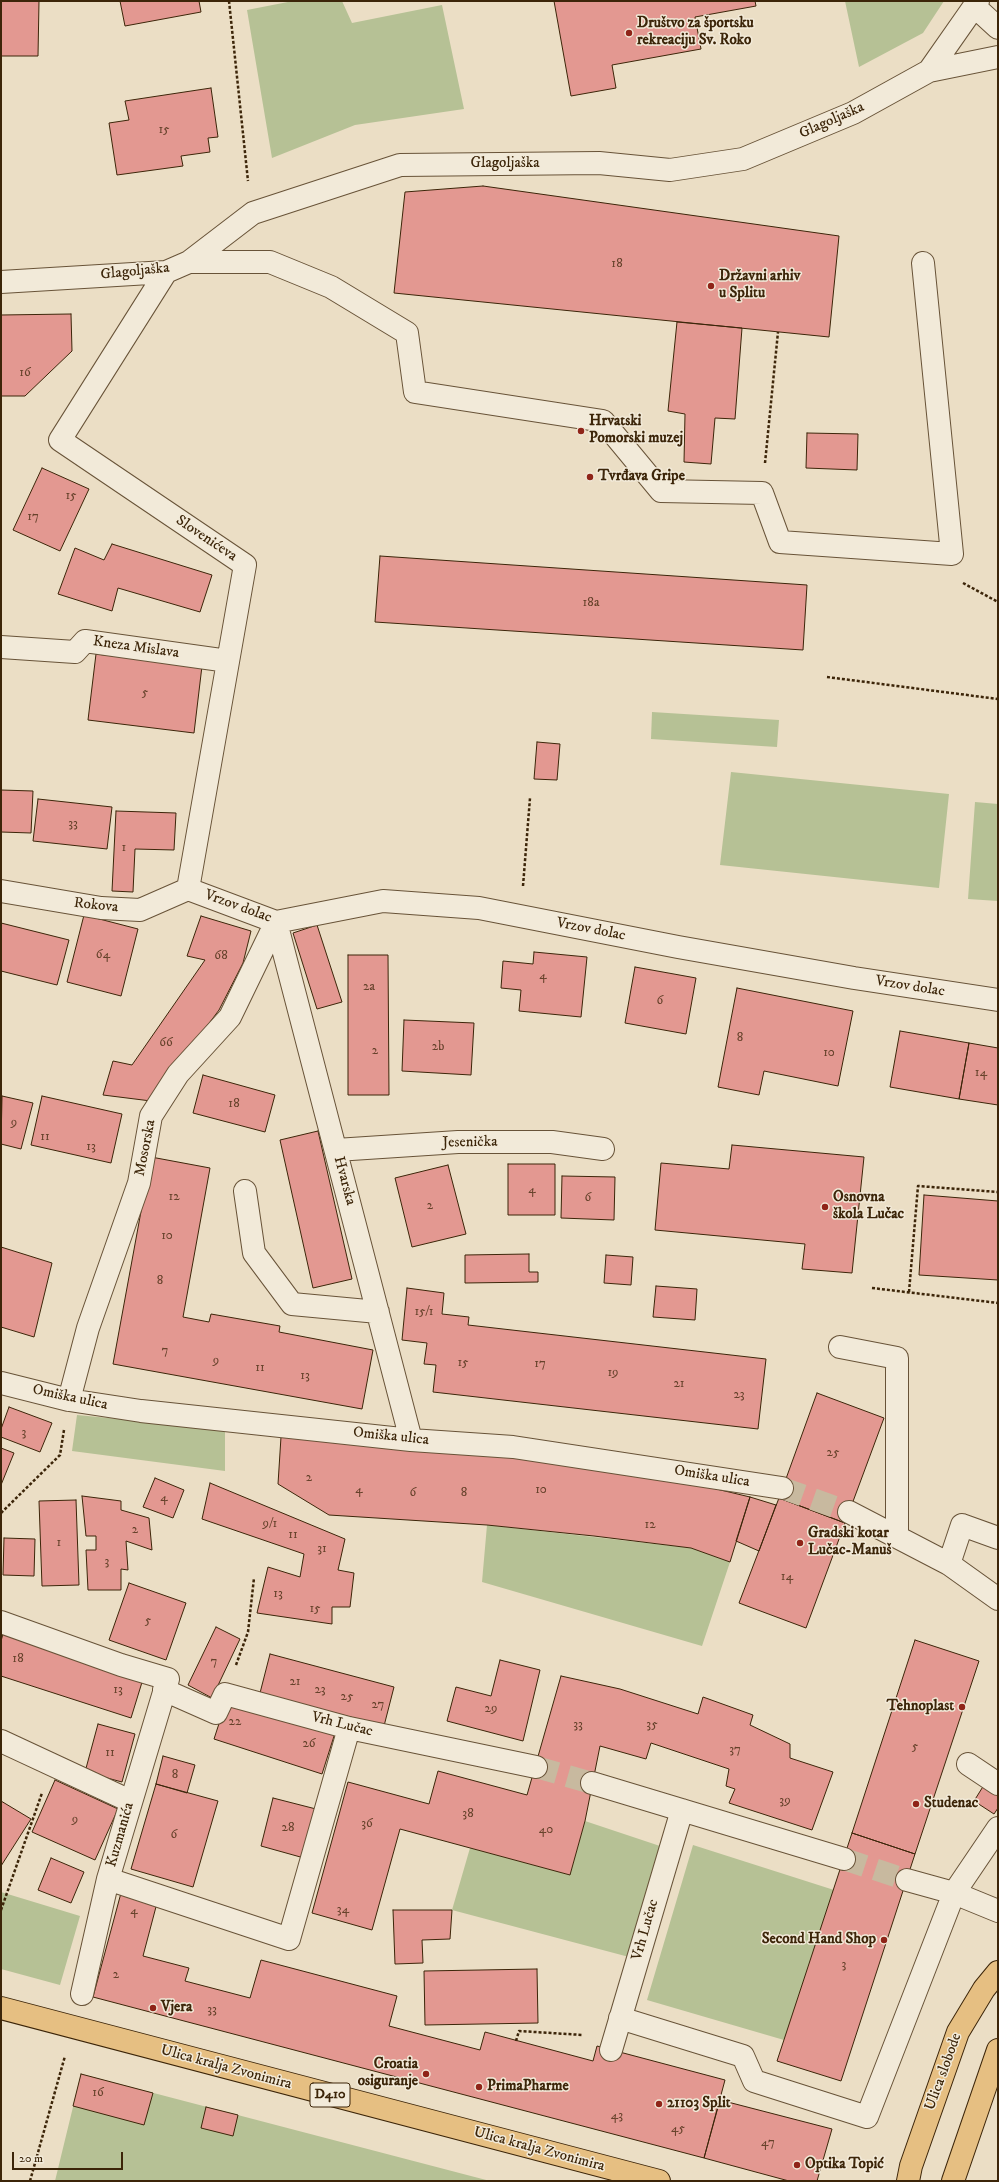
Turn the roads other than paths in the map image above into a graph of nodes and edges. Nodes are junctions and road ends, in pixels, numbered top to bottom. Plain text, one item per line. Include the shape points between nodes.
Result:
1 (976, 4) edge
2 (998, 28) edge
3 (998, 57) edge
4 (929, 71) junction
5 (189, 262) junction
6 (923, 264) dead end
7 (166, 272) junction
8 (1, 282) edge
9 (1, 647) edge
10 (228, 661) junction
11 (188, 889) junction
12 (1, 891) edge
13 (276, 922) junction
14 (998, 1000) edge
15 (603, 1149) dead end
16 (336, 1150) junction
17 (245, 1191) dead end
18 (378, 1312) junction
19 (840, 1347) dead end
20 (1, 1383) edge
21 (69, 1400) junction
22 (412, 1440) junction
23 (782, 1488) tunnel mouth
24 (849, 1512) tunnel mouth
25 (897, 1536) junction
26 (998, 1538) edge
27 (949, 1564) junction
28 (998, 1598) edge
29 (1, 1622) edge
30 (166, 1685) junction
31 (349, 1728) junction
32 (1, 1741) edge
33 (968, 1764) dead end
34 (536, 1767) tunnel mouth
35 (592, 1783) tunnel mouth
36 (998, 1784) edge
37 (130, 1801) junction
38 (682, 1810) junction
39 (998, 1828) edge
40 (844, 1859) tunnel mouth
41 (108, 1879) junction
42 (907, 1880) tunnel mouth
43 (954, 1894) junction
44 (998, 1911) edge
45 (998, 1972) edge
46 (82, 1994) dead end
47 (1, 2008) edge
48 (998, 2050) edge
49 (659, 2181) edge
50 (908, 2181) edge
51 (953, 2181) edge

1 - 2 street
1 - 4 street, Glagoljaška
3 - 4 street
4 - 5 street, Glagoljaška via 853,113 742,159 670,170 599,163 400,165 253,213
5 - 6 street via 270,262 331,287 407,333 415,392 603,421 662,491 762,493 780,542 952,554
5 - 7 street, Glagoljaška
7 - 8 street, Glagoljaška
7 - 10 street, Slovenićeva via 60,440 245,566
9 - 10 street, Kneza Mislava via 76,652 85,641
10 - 11 street, Slovenićeva
11 - 12 street, Rokova via 140,910 101,908
11 - 13 street, Vrzov dolac
13 - 14 street, Vrzov dolac via 383,902 480,908 846,977
13 - 16 street, Hvarska
13 - 21 street, Mosorska via 230,1017 178,1074 151,1116 139,1183 90,1321
15 - 16 street, Jesenička via 552,1142 458,1142
16 - 18 street, Hvarska
17 - 18 street via 254,1253 292,1304
18 - 22 street, Hvarska
19 - 25 street via 898,1358
20 - 21 street, Omiška ulica
21 - 22 street, Omiška ulica via 141,1411
22 - 23 street, Omiška ulica via 513,1447
24 - 25 street
25 - 27 street
26 - 27 street via 962,1525
27 - 28 street
29 - 30 street via 121,1665
30 - 31 street, Vrh Lučac via 216,1713 225,1694
30 - 37 street, Kuzmanića
31 - 34 street, Vrh Lučac
31 - 41 street via 289,1939
32 - 37 street
33 - 36 street
35 - 38 street
37 - 41 street, Kuzmanića
38 - 40 street
38 - 43 street, Vrh Lučac via 615,2035 743,2056 754,2081 867,2117
39 - 43 street
41 - 46 street, Kuzmanića
42 - 43 street
43 - 44 street
45 - 50 main road, Ulica slobode via 984,1989 958,2032
47 - 49 main road, Ulica kralja Zvonimira / D410
48 - 51 main road

